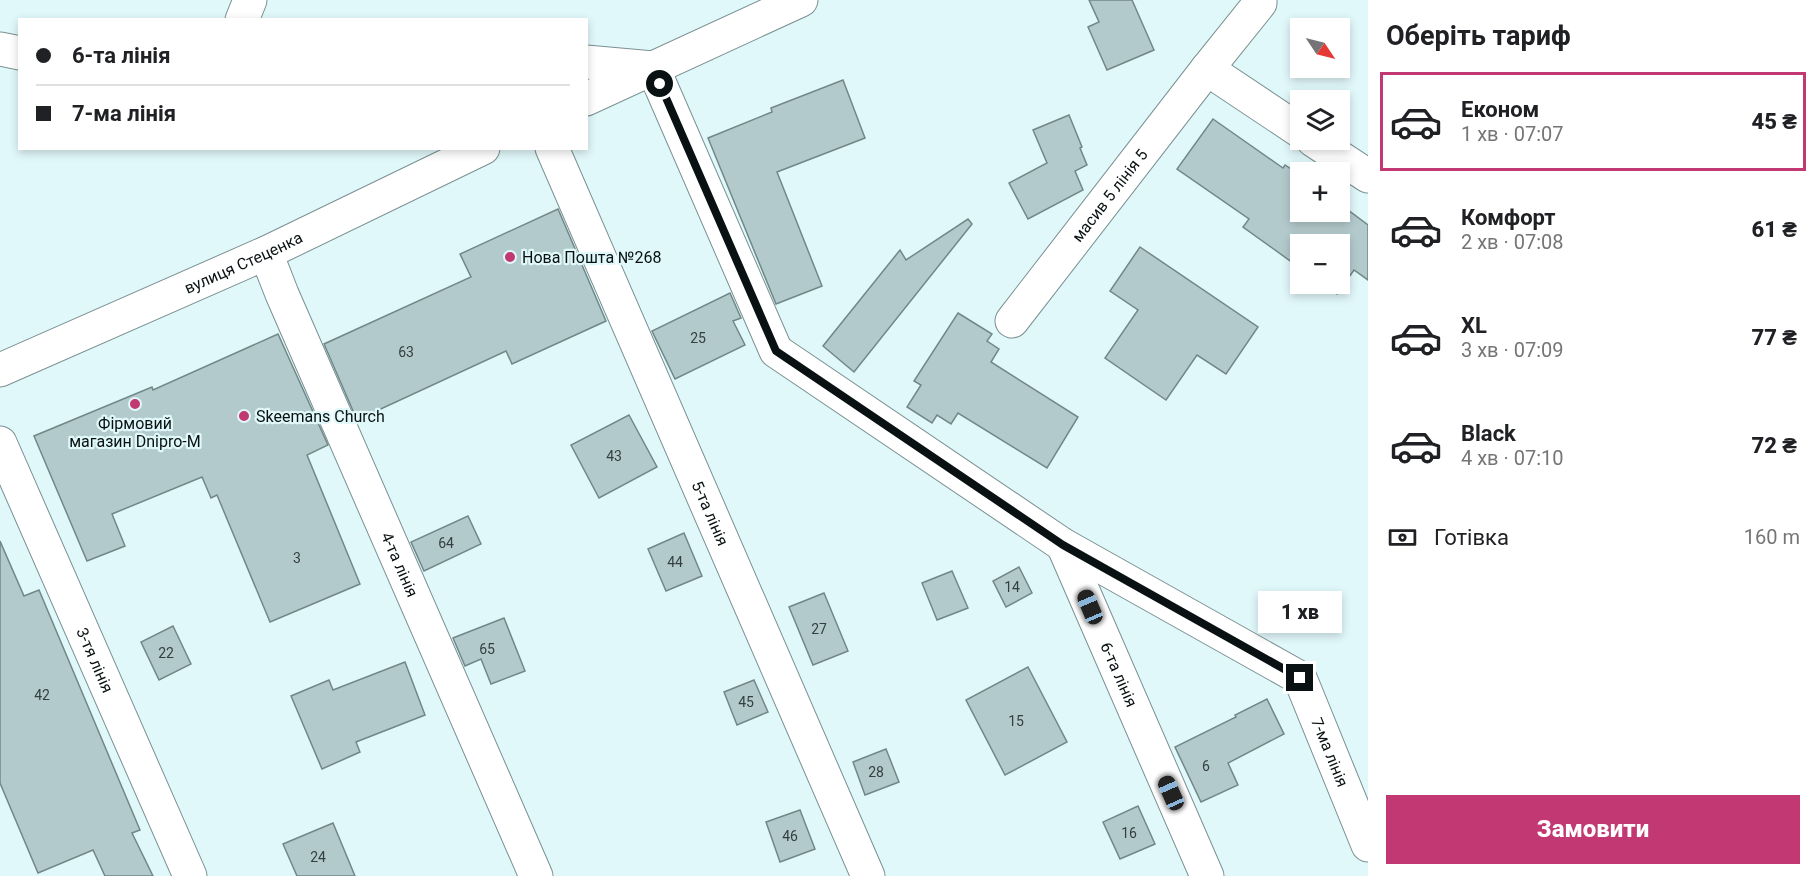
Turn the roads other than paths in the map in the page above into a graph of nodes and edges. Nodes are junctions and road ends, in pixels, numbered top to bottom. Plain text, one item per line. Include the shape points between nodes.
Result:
1 (250, 0) edge
2 (801, 0) edge
3 (1260, 0) edge
4 (243, 18) edge
5 (0, 49) edge
6 (18, 53) edge
7 (588, 62) edge
8 (653, 68) junction
9 (1207, 69) junction
10 (588, 98) edge
11 (1290, 124) edge
12 (479, 150) edge
13 (553, 150) edge
14 (1328, 150) edge
15 (1368, 176) edge
16 (266, 253) junction
17 (1012, 321) dead end
18 (0, 370) edge
19 (0, 443) edge
20 (1063, 545) junction
21 (1368, 845) edge
22 (190, 876) edge
23 (536, 876) edge
24 (868, 876) edge
25 (1207, 876) edge

1 - 4 street
2 - 8 street
3 - 9 street, масив 5 лінія 5
5 - 6 street
7 - 8 street
8 - 10 street
8 - 20 street via 776,351
9 - 11 street
9 - 17 street, масив 5 лінія 5
12 - 16 street, вулиця Стеценка
13 - 24 street, 5-та лінія
14 - 15 street
16 - 18 street, вулиця Стеценка
16 - 23 street, 4-та лінія
19 - 22 street, 3-тя лінія
20 - 21 street, 7-ма лінія via 1300,678
20 - 25 street, 6-та лінія

